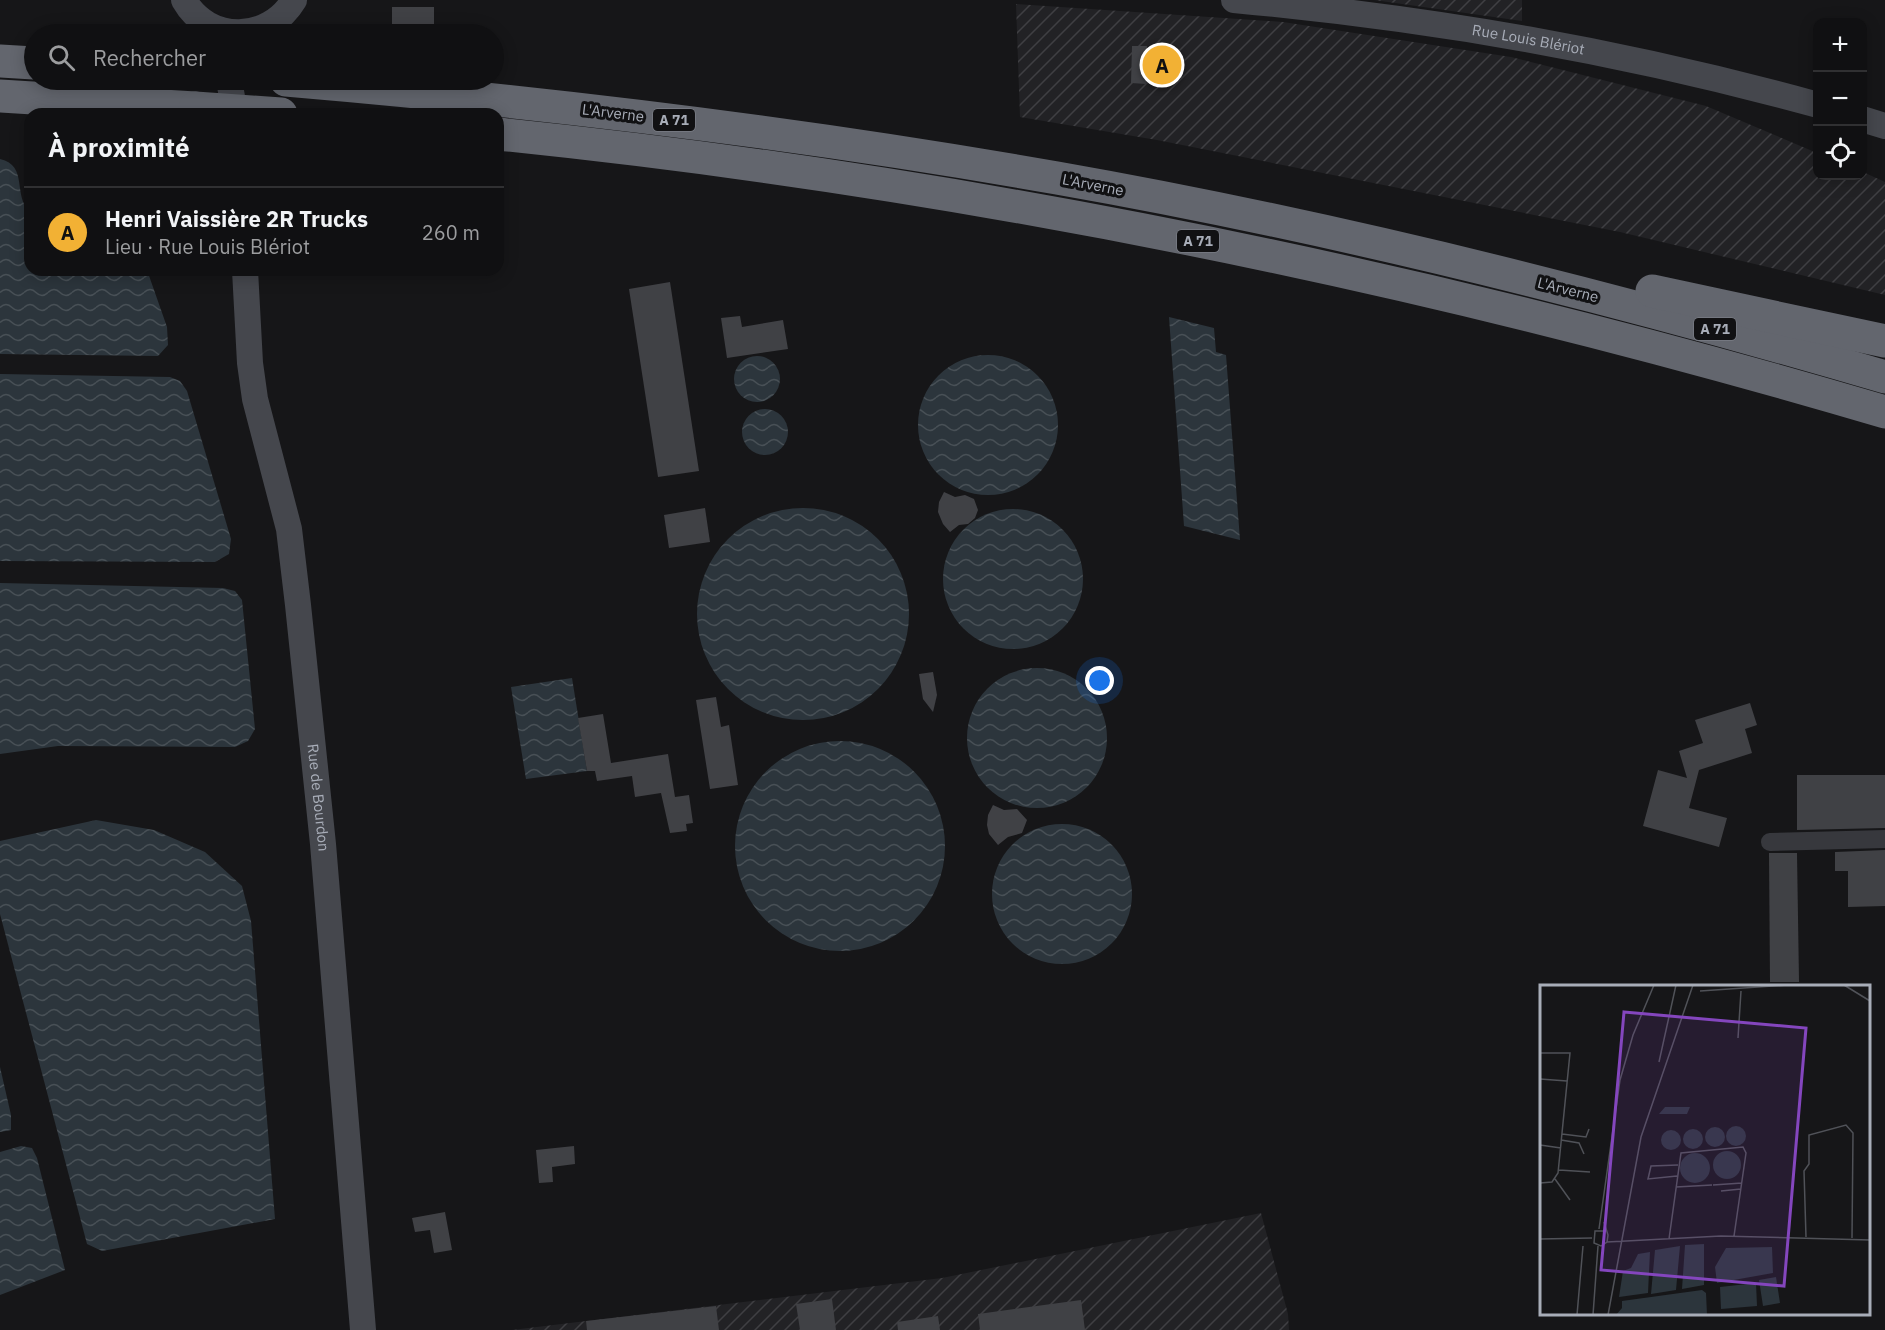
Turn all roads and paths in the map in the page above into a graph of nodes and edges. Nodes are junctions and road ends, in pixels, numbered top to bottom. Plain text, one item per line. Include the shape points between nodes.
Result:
1 (1234, 0) edge
2 (183, 1) edge
3 (297, 3) edge
4 (205, 24) edge
5 (271, 24) edge
6 (0, 62) edge
7 (24, 63) edge
8 (230, 90) edge
9 (244, 90) edge
10 (388, 90) edge
11 (0, 96) edge
12 (1813, 104) edge
13 (195, 108) edge
14 (233, 108) edge
15 (243, 108) edge
16 (1867, 120) edge
17 (1885, 126) edge
18 (504, 135) edge
19 (245, 276) edge
20 (1544, 284) junction
21 (1885, 341) edge
22 (1885, 376) edge
23 (1885, 412) edge
24 (1885, 839) edge
25 (1770, 842) dead end
26 (363, 1330) edge

1 - 12 main road, Rue Louis Blériot via 1391,16 1571,45
2 - 4 main road
3 - 5 main road
6 - 7 highway
8 - 14 main road
9 - 15 main road
10 - 20 highway, L'Arverne / A 71 via 603,111 926,156 1228,211
11 - 13 highway, bridge
16 - 17 main road
18 - 23 highway, A 71 via 779,168 1127,226 1474,302
19 - 26 main road, Rue de Bourdon via 255,399 289,529 298,605 323,844
20 - 21 highway via 1602,281
20 - 22 highway, L'Arverne / A 71
24 - 25 street

